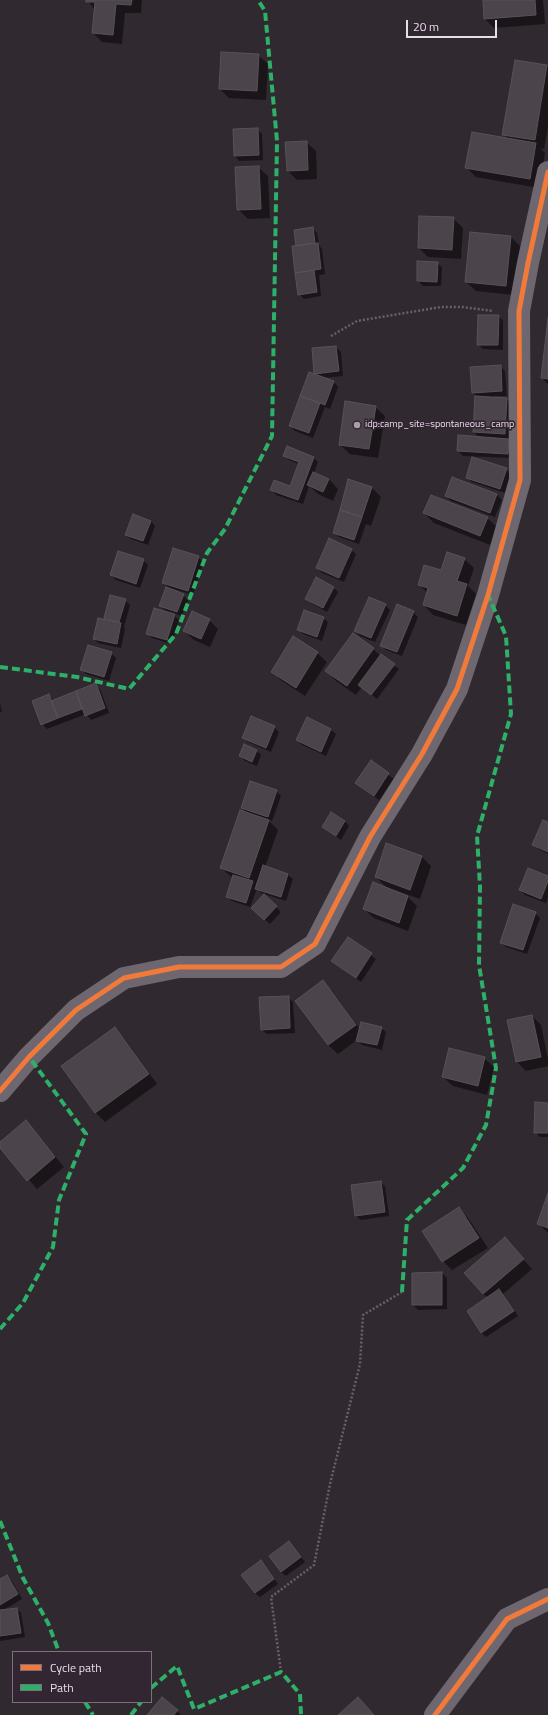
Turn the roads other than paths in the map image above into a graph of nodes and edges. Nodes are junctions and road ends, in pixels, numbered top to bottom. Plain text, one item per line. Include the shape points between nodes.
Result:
1 (548, 172) edge
2 (0, 1091) edge
3 (548, 1598) edge
4 (435, 1715) edge

1 - 2 street via 519,311 520,480 488,595 457,689 422,754 370,837 315,944 281,966 179,967 124,978 76,1010 28,1057
3 - 4 street via 507,1619

